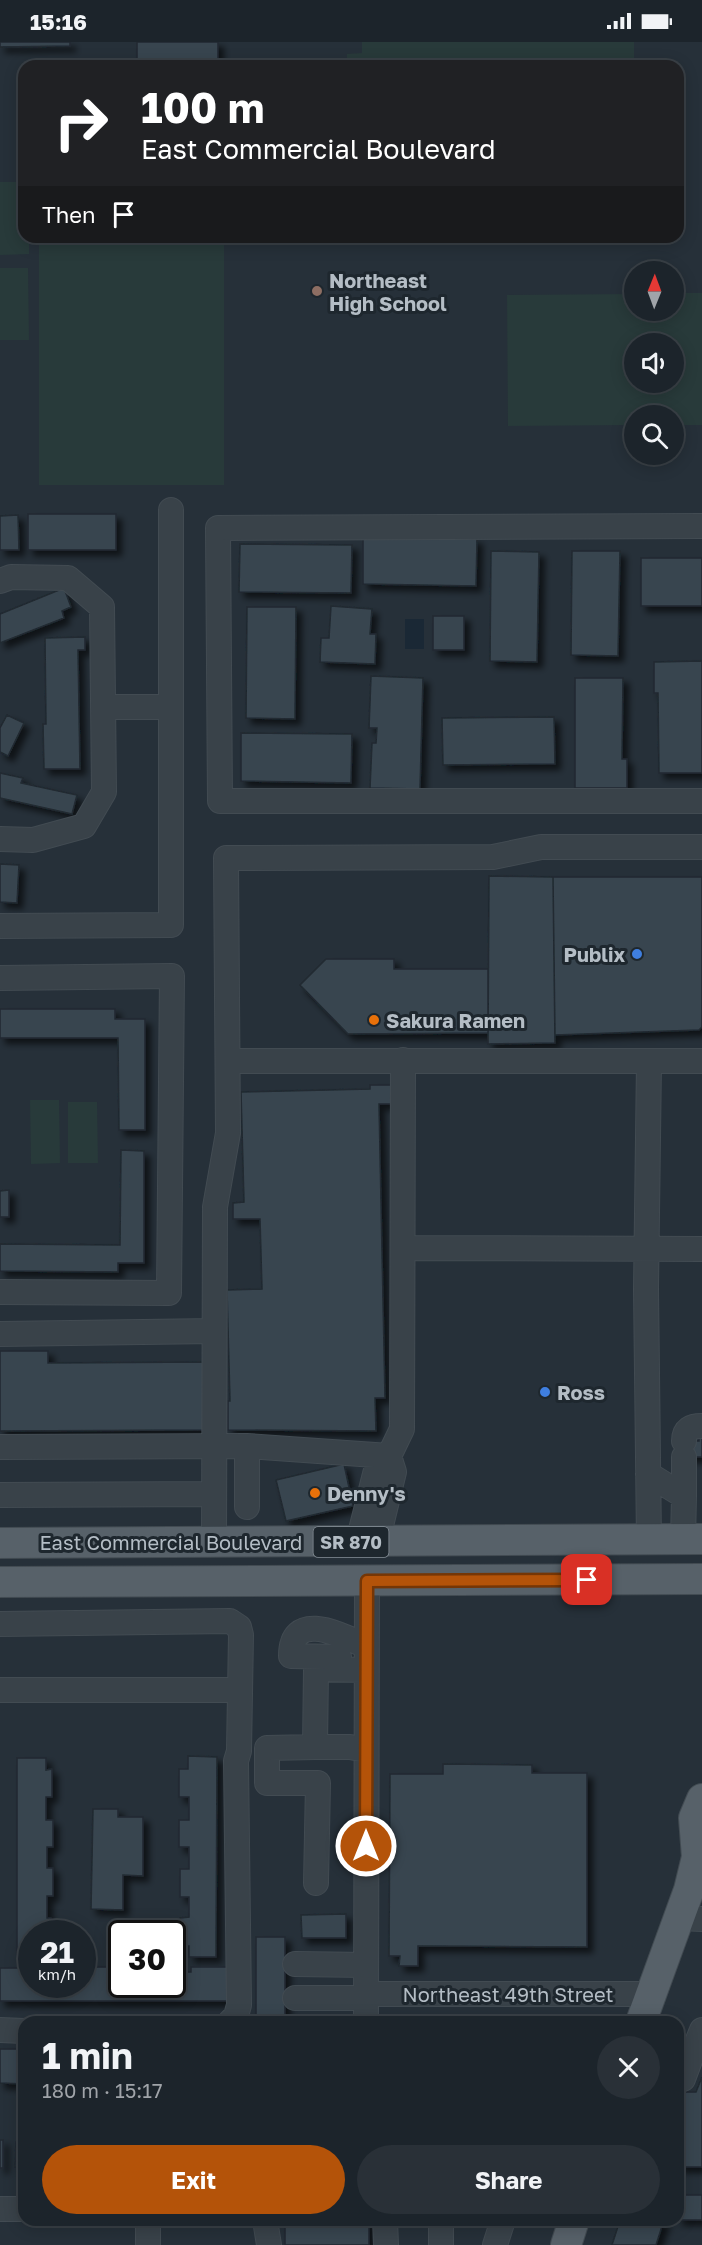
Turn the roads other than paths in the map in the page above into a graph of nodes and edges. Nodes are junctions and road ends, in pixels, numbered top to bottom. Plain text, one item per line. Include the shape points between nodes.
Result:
1 (171, 510) dead end
2 (702, 526) edge
3 (0, 582) edge
4 (103, 707) junction
5 (171, 707) junction
6 (702, 801) edge
7 (0, 839) edge
8 (702, 847) edge
9 (0, 926) edge
10 (0, 978) edge
11 (404, 1059) junction
12 (228, 1061) junction
13 (702, 1061) edge
14 (649, 1062) junction
15 (403, 1248) junction
16 (647, 1249) junction
17 (702, 1249) edge
18 (0, 1292) edge
19 (214, 1331) junction
20 (0, 1334) edge
21 (690, 1441) edge
22 (247, 1446) junction
23 (0, 1447) edge
24 (214, 1447) junction
25 (389, 1456) junction
26 (648, 1474) junction
27 (693, 1491) edge
28 (214, 1494) junction
29 (0, 1495) edge
30 (247, 1507) dead end
31 (649, 1540) junction
32 (693, 1540) edge
33 (474, 1541) junction
34 (183, 1542) junction
35 (214, 1542) junction
36 (368, 1542) junction
37 (0, 1543) edge
38 (0, 1565) edge
39 (702, 1579) edge
40 (646, 1580) junction
41 (367, 1581) junction
42 (0, 1582) edge
43 (213, 1582) junction
44 (702, 1599) edge
45 (0, 1624) edge
46 (366, 1658) junction
47 (0, 1690) edge
48 (238, 1690) junction
49 (315, 1747) junction
50 (366, 1750) junction
51 (702, 1799) edge
52 (699, 1855) edge
53 (316, 1883) dead end
54 (696, 1890) edge
55 (691, 1919) edge
56 (295, 1964) dead end
57 (366, 1965) junction
58 (651, 1994) junction
59 (366, 1996) junction
60 (295, 1998) dead end
61 (236, 2016) edge
62 (366, 2016) edge
63 (643, 2016) edge
64 (0, 2030) edge
65 (18, 2031) edge
66 (691, 2043) edge
67 (684, 2074) edge
68 (0, 2209) edge
69 (18, 2209) edge
70 (148, 2226) edge
71 (267, 2226) edge
72 (385, 2226) edge
73 (441, 2226) edge
74 (501, 2226) edge
75 (572, 2226) edge
76 (148, 2245) edge
77 (269, 2245) edge
78 (386, 2245) edge
79 (441, 2245) edge
80 (495, 2245) edge
81 (566, 2245) edge

1 - 5 street
2 - 6 street via 218,528 220,801
3 - 4 street via 11,576 68,578 102,607
4 - 5 street
4 - 7 street via 104,792 84,826 33,840
5 - 9 street via 171,925
8 - 12 street via 541,847 493,857 226,858
10 - 18 street via 172,976 169,1293
11 - 12 street
11 - 14 street
11 - 15 street
12 - 19 street via 228,1133 214,1207
13 - 14 street
14 - 16 street
15 - 16 street
15 - 25 street via 402,1429
16 - 17 street
16 - 26 street
19 - 20 street
19 - 24 street
21 - 27 street
22 - 24 street
22 - 25 street
22 - 30 street
23 - 24 street
24 - 28 street
25 - 36 street via 394,1472
26 - 27 street
26 - 31 street
27 - 32 street
28 - 29 street
28 - 35 street
31 - 32 main road, East Commercial Boulevard / SR 870
31 - 33 main road, East Commercial Boulevard / SR 870
33 - 36 main road, East Commercial Boulevard / SR 870
33 - 41 main road via 466,1552 453,1558 399,1562 376,1570
34 - 35 main road, East Commercial Boulevard / SR 870
34 - 37 main road, East Commercial Boulevard / SR 870
34 - 38 main road via 146,1561
35 - 36 main road, East Commercial Boulevard / SR 870
36 - 43 main road via 368,1552 336,1565 236,1568 217,1575
39 - 40 main road, East Commercial Boulevard / SR 870
40 - 41 main road, East Commercial Boulevard / SR 870
40 - 44 main road via 663,1595
41 - 43 main road, East Commercial Boulevard / SR 870
41 - 46 street
42 - 43 main road, East Commercial Boulevard / SR 870
45 - 48 street via 230,1621 241,1631
46 - 49 street via 316,1669
46 - 50 street
47 - 48 street
48 - 61 street
49 - 50 street
49 - 53 street via 267,1748 267,1783 318,1783
50 - 57 street
51 - 52 main road via 694,1818
52 - 54 main road
54 - 55 main road
55 - 58 main road
56 - 57 street
57 - 59 street
58 - 59 street, Northeast 49th Street
58 - 63 main road
59 - 60 street, Northeast 49th Street
59 - 62 street
64 - 65 street
66 - 67 street
68 - 69 street
70 - 76 street
71 - 77 street
72 - 78 street
73 - 79 street
74 - 80 street
75 - 81 main road

